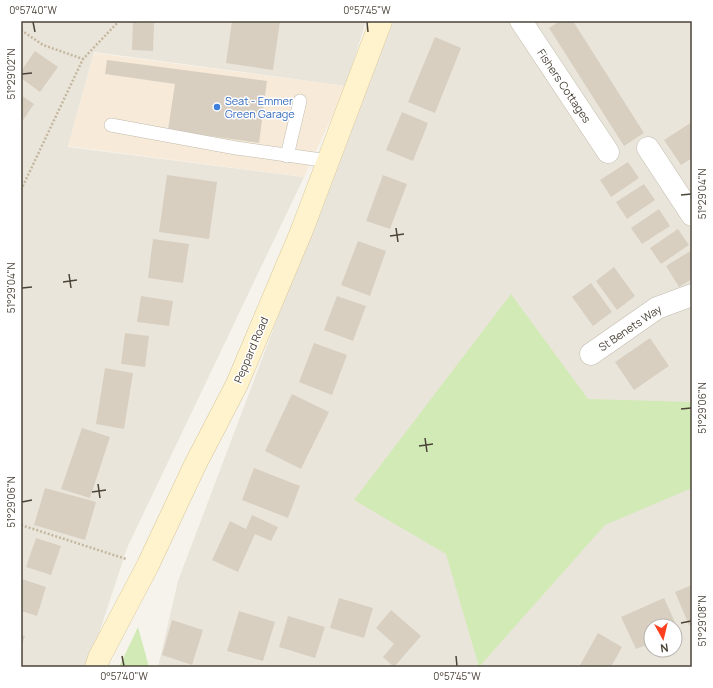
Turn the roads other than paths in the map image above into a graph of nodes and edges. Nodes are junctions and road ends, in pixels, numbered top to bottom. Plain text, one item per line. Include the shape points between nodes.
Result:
1 (381, 21) edge
2 (521, 21) edge
3 (300, 101) dead end
4 (111, 125) dead end
5 (648, 148) dead end
6 (608, 152) dead end
7 (287, 156) junction
8 (329, 161) junction
9 (692, 215) edge
10 (692, 295) edge
11 (591, 354) dead end
12 (96, 667) edge

1 - 8 main road, Peppard Road
2 - 6 street, Fishers Cottages
3 - 7 lane
4 - 7 lane
5 - 9 street
7 - 8 lane
8 - 12 main road, Peppard Road via 236,384
10 - 11 street, St Benets Way via 657,308

